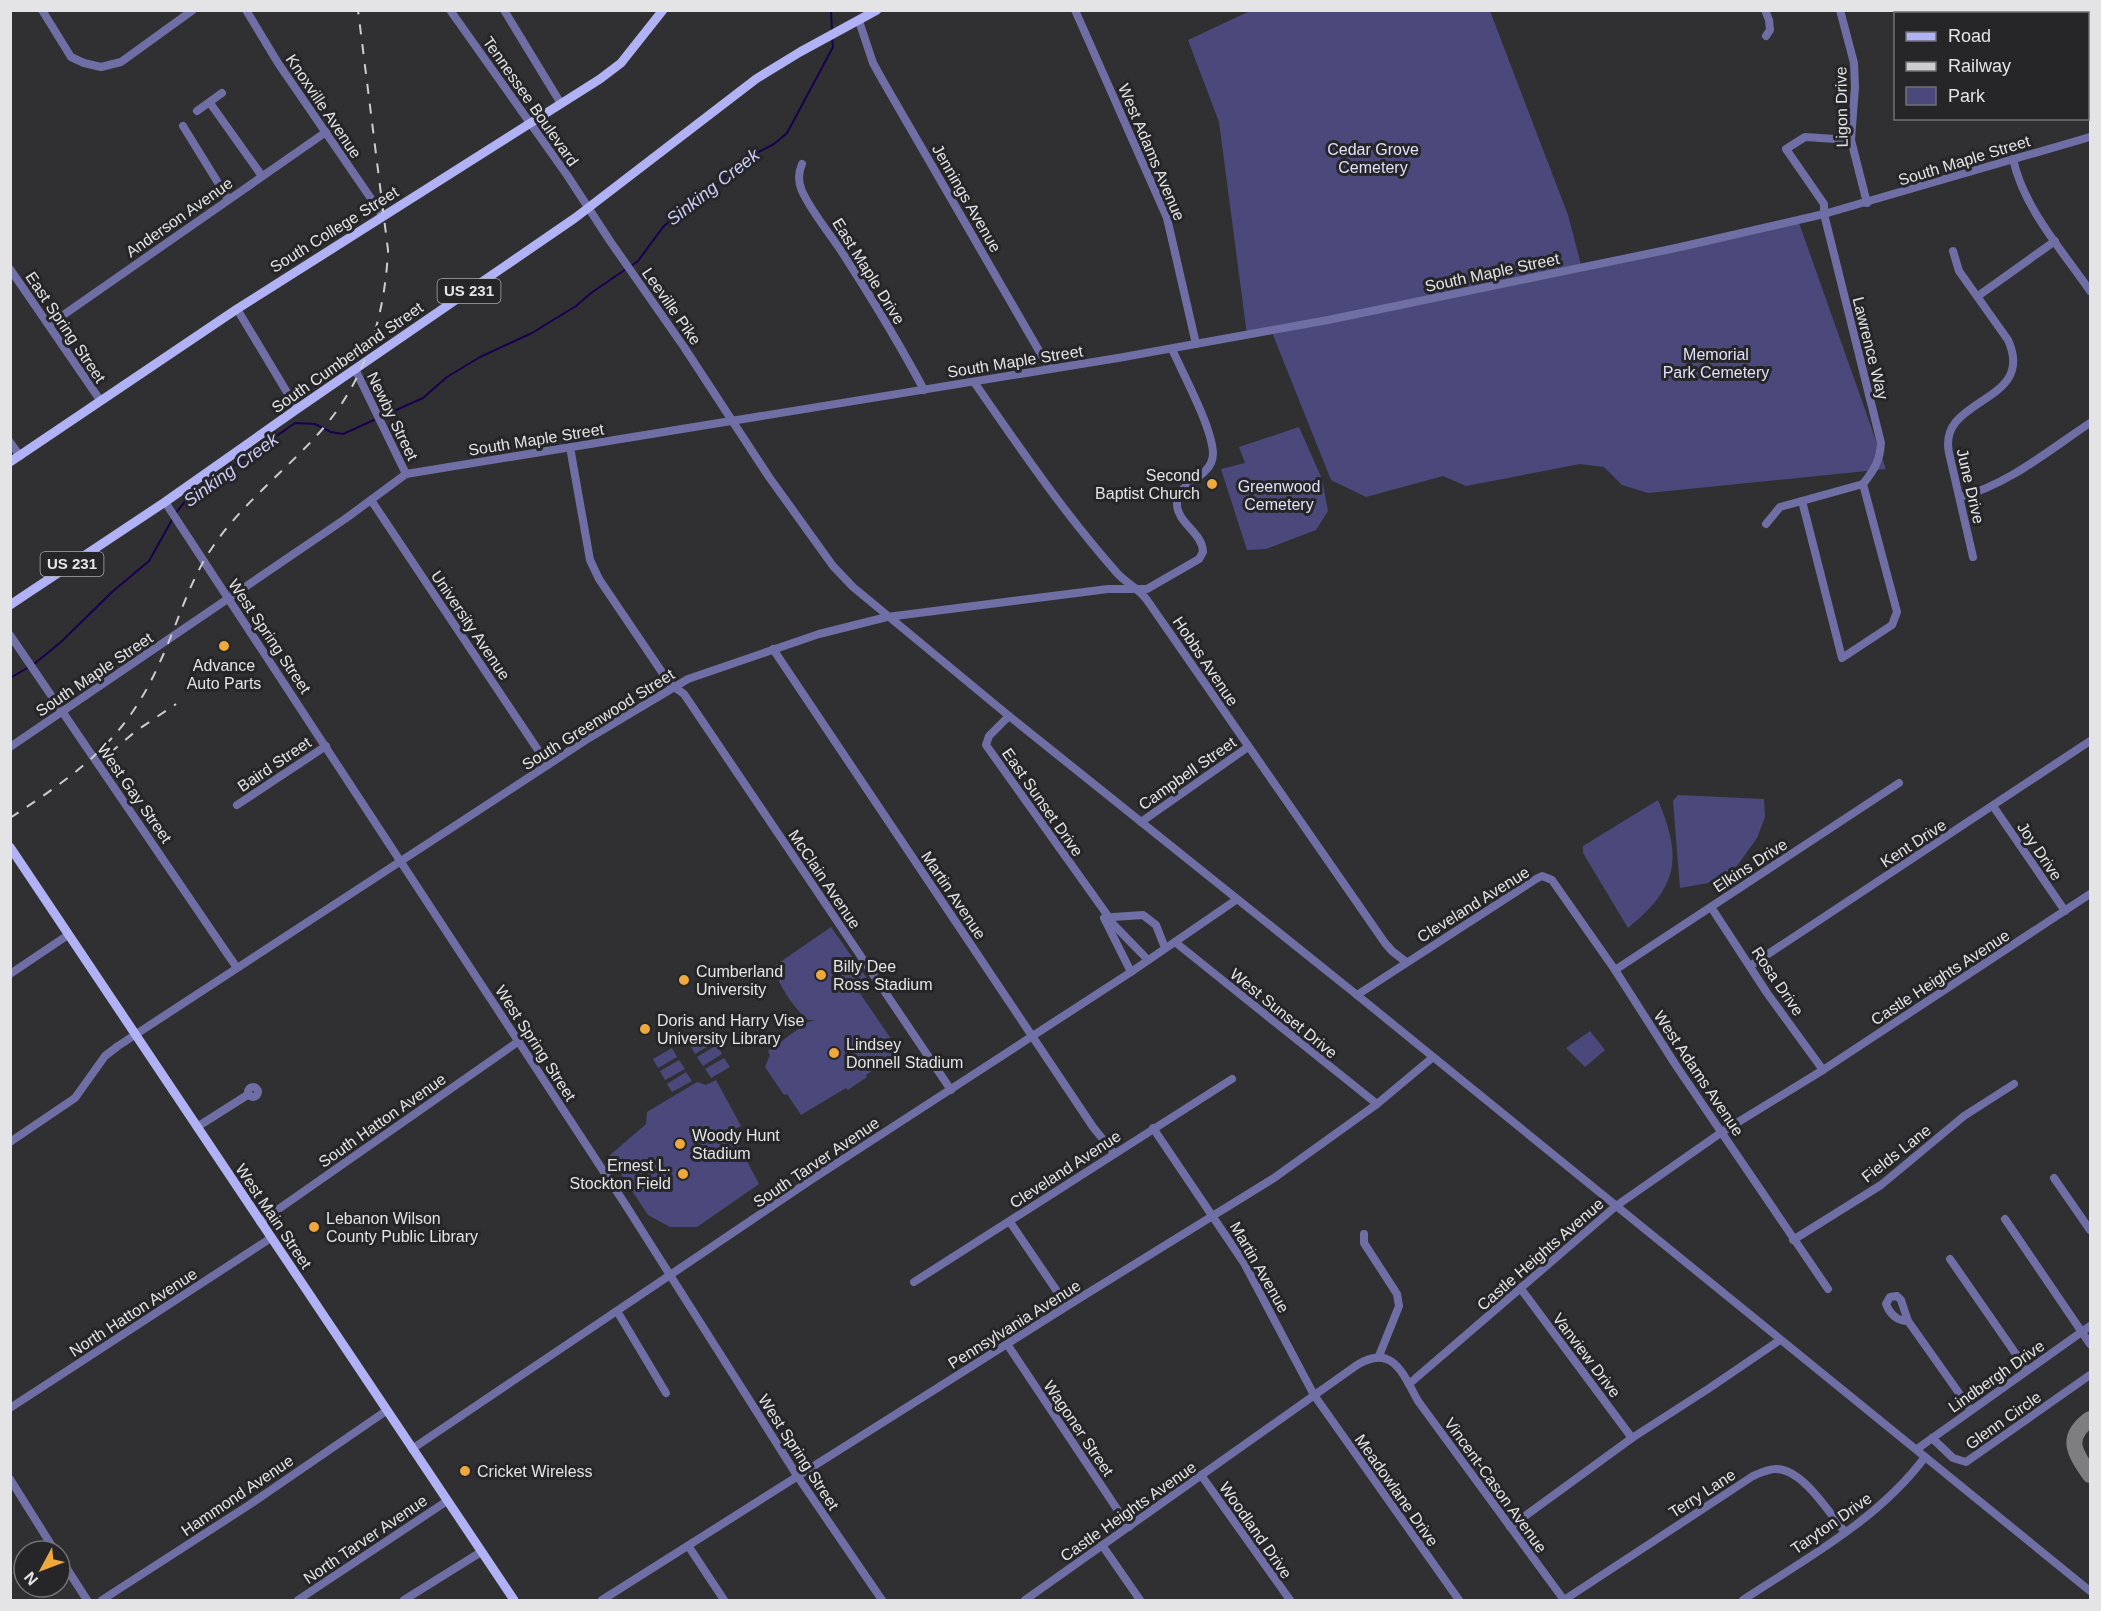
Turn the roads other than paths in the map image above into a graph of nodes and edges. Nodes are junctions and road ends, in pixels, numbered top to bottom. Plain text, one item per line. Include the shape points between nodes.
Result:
1 (42, 10) edge
2 (193, 10) edge
3 (246, 10) edge
4 (450, 10) edge
5 (504, 10) edge
6 (663, 10) edge
7 (877, 10) edge
8 (1076, 10) edge
9 (1765, 10) edge
10 (1840, 10) edge
11 (859, 21) junction
12 (1766, 36) dead end
13 (222, 93) dead end
14 (560, 102) junction
15 (210, 103) junction
16 (197, 111) dead end
17 (529, 122) junction
18 (183, 126) dead end
19 (326, 132) junction
20 (2091, 137) edge
21 (1851, 140) junction
22 (2013, 159) junction
23 (802, 164) dead end
24 (262, 176) junction
25 (228, 199) junction
26 (1867, 203) junction
27 (588, 208) junction
28 (1824, 214) junction
29 (383, 216) junction
30 (2055, 241) junction
31 (1953, 251) dead end
32 (10, 269) edge
33 (2091, 291) edge
34 (1978, 296) junction
35 (237, 309) junction
36 (49, 325) junction
37 (1196, 344) junction
38 (1172, 349) junction
39 (1048, 368) junction
40 (355, 369) junction
41 (974, 381) junction
42 (924, 390) junction
43 (100, 400) junction
44 (297, 409) junction
45 (732, 421) junction
46 (2091, 423) edge
47 (10, 442) edge
48 (570, 447) junction
49 (20, 456) junction
50 (10, 462) edge
51 (406, 474) junction
52 (1863, 484) junction
53 (1960, 498) junction
54 (371, 500) junction
55 (1802, 501) junction
56 (165, 502) junction
57 (1766, 524) dead end
58 (1973, 557) dead end
59 (1138, 589) junction
60 (228, 598) junction
61 (10, 605) edge
62 (887, 617) junction
63 (10, 634) edge
64 (773, 650) junction
65 (673, 687) junction
66 (62, 711) junction
67 (1009, 716) junction
68 (2091, 741) edge
69 (326, 746) junction
70 (10, 747) edge
71 (1248, 747) junction
72 (548, 765) junction
73 (1899, 783) dead end
74 (237, 805) dead end
75 (1993, 806) junction
76 (1141, 822) junction
77 (10, 847) edge
78 (401, 861) junction
79 (1544, 877) joint
80 (2091, 894) edge
81 (1236, 900) junction
82 (1712, 906) junction
83 (2065, 911) junction
84 (1109, 920) junction
85 (68, 935) junction
86 (1175, 942) junction
87 (1165, 948) junction
88 (1148, 960) junction
89 (1406, 962) junction
90 (1750, 966) junction
91 (237, 968) junction
92 (1615, 970) junction
93 (1131, 972) junction
94 (10, 974) edge
95 (1357, 995) junction
96 (135, 1035) junction
97 (1032, 1035) junction
98 (519, 1041) junction
99 (1432, 1058) junction
100 (1823, 1070) junction
101 (1232, 1079) dead end
102 (2014, 1084) dead end
103 (951, 1090) junction
104 (249, 1094) dead end
105 (1377, 1104) junction
106 (197, 1127) junction
107 (1153, 1128) junction
108 (1722, 1132) junction
109 (10, 1142) edge
110 (1114, 1154) junction
111 (2054, 1178) dead end
112 (1616, 1206) junction
113 (1214, 1216) junction
114 (2005, 1219) dead end
115 (260, 1222) junction
116 (1010, 1222) junction
117 (2091, 1230) edge
118 (1364, 1234) dead end
119 (271, 1238) junction
120 (1793, 1240) junction
121 (1950, 1259) dead end
122 (671, 1274) junction
123 (914, 1282) dead end
124 (1521, 1289) junction
125 (1828, 1289) dead end
126 (1067, 1306) junction
127 (617, 1311) junction
128 (1908, 1322) dead end
129 (2091, 1326) edge
130 (2081, 1332) junction
131 (1779, 1340) junction
132 (1007, 1344) junction
133 (2091, 1344) edge
134 (1378, 1356) junction
135 (2027, 1370) junction
136 (2091, 1375) edge
137 (1409, 1384) junction
138 (666, 1393) dead end
139 (1314, 1395) junction
140 (10, 1408) edge
141 (1971, 1410) junction
142 (386, 1411) junction
143 (1632, 1438) junction
144 (1932, 1438) junction
145 (412, 1449) junction
146 (1917, 1449) junction
147 (1925, 1457) junction
148 (1201, 1475) junction
149 (798, 1477) junction
150 (10, 1479) edge
151 (447, 1501) junction
152 (1129, 1527) junction
153 (1510, 1527) junction
154 (1845, 1532) junction
155 (48, 1539) edge
156 (1102, 1545) junction
157 (688, 1547) junction
158 (481, 1552) junction
159 (72, 1577) edge
160 (2091, 1591) edge
161 (878, 1599) edge
162 (87, 1600) edge
163 (102, 1600) edge
164 (298, 1600) edge
165 (404, 1600) edge
166 (514, 1600) edge
167 (602, 1600) edge
168 (724, 1600) edge
169 (1026, 1600) edge
170 (1140, 1600) edge
171 (1290, 1600) edge
172 (1458, 1600) edge
173 (1564, 1600) edge
174 (1743, 1600) edge

1 - 2 street via 71,57 100,67 121,62
3 - 19 street, Knoxville Avenue
4 - 17 street, Tennessee Boulevard
5 - 14 street
6 - 14 main road, South College Street via 621,63
7 - 11 main road, South Cumberland Street / US 231
8 - 37 street, West Adams Avenue via 1171,229
9 - 12 street via 1770,30
10 - 21 street, Ligon Drive via 1854,63
11 - 27 main road, South Cumberland Street / US 231 via 756,79
11 - 39 street, Jennings Avenue via 882,81
13 - 15 street
14 - 17 main road, South College Street
15 - 16 street
15 - 24 street
17 - 27 street, Tennessee Boulevard
17 - 29 main road, South College Street
18 - 25 street
19 - 24 street, Anderson Avenue
19 - 29 street, Knoxville Avenue
20 - 22 street, South Maple Street
21 - 26 street, Ligon Drive
21 - 28 street, Lawrence Way via 1805,137 1786,148 1824,204
22 - 26 street, South Maple Street
22 - 30 street via 2021,187
23 - 42 street, East Maple Drive via 800,182 805,196
24 - 25 street, Anderson Avenue
25 - 36 street, Anderson Avenue
26 - 28 street, South Maple Street
27 - 40 main road, South Cumberland Street / US 231
27 - 45 street, Leeville Pike
28 - 37 street, South Maple Street via 1356,315
28 - 52 street, Lawrence Way via 1881,443 1876,468
29 - 35 main road, South College Street
30 - 33 street
30 - 34 street
31 - 34 street, June Drive via 1959,271
32 - 36 street, East Spring Street
34 - 53 street, June Drive via 2008,340 2015,363 2004,384 1950,429 1947,443
35 - 43 main road, South College Street
35 - 44 street
36 - 43 street, East Spring Street
37 - 38 street, South Maple Street
38 - 39 street, South Maple Street
38 - 59 street via 1212,448 1209,466 1184,488 1177,503 1180,515 1202,543 1203,552 1199,559 1147,589
39 - 41 street, South Maple Street
40 - 44 main road, South Cumberland Street / US 231
40 - 51 street, Newby Street
41 - 42 street, South Maple Street
41 - 59 street, Hobbs Avenue via 1051,491 1119,576
42 - 45 street, South Maple Street
43 - 49 main road, South College Street
44 - 56 main road, South Cumberland Street / US 231
45 - 48 street, South Maple Street
45 - 62 street, Leeville Pike via 833,566
46 - 53 street via 2002,482
47 - 49 street
48 - 51 street, South Maple Street
48 - 65 street, McClain Avenue via 590,560
49 - 50 main road, South College Street
51 - 54 street, South Maple Street
52 - 55 street
52 - 55 street via 1897,612 1892,625 1842,658
53 - 58 street, June Drive
54 - 60 street, South Maple Street
54 - 72 street, University Avenue
55 - 57 street via 1780,507
56 - 60 street, West Spring Street
56 - 61 main road, South Cumberland Street / US 231
59 - 62 street, South Greenwood Street via 1108,588
59 - 71 street, Hobbs Avenue
60 - 66 street, South Maple Street
60 - 69 street, West Spring Street
62 - 64 street, South Greenwood Street
62 - 67 street, Leeville Pike
63 - 66 street, West Gay Street
64 - 65 street, South Greenwood Street
64 - 97 street, Martin Avenue
65 - 72 street, South Greenwood Street
65 - 103 street, McClain Avenue via 684,694
66 - 70 street, South Maple Street
66 - 91 street, West Gay Street
67 - 76 street, Leeville Pike
67 - 84 street, East Sunset Drive via 989,736 986,745
68 - 75 street, Kent Drive
69 - 74 street, Baird Street
69 - 78 street, West Spring Street
71 - 76 street, Campbell Street
71 - 89 street, Hobbs Avenue via 1385,943
72 - 78 street, South Greenwood Street
73 - 82 street, Elkins Drive
75 - 83 street, Joy Drive
75 - 90 street, Kent Drive
76 - 81 street, Leeville Pike
77 - 85 main road, West Main Street
78 - 91 street, South Greenwood Street
78 - 98 street, West Spring Street
79 - 89 street, Cleveland Avenue
79 - 92 street, West Adams Avenue via 1560,888
80 - 83 street, Castle Heights Avenue
81 - 86 street, South Tarver Avenue
81 - 95 street, Leeville Pike
82 - 90 street, Rosa Drive
82 - 92 street, Elkins Drive
83 - 100 street, Castle Heights Avenue
84 - 87 street via 1143,915 1156,926
84 - 88 street, East Sunset Drive
84 - 93 street, East Sunset Drive
85 - 94 street
85 - 96 main road, West Main Street
86 - 87 street, South Tarver Avenue
86 - 105 street, West Sunset Drive
87 - 88 street, South Tarver Avenue
88 - 93 street, South Tarver Avenue
89 - 95 street, Cleveland Avenue
90 - 100 street, Rosa Drive
91 - 96 street, South Greenwood Street
92 - 108 street, West Adams Avenue
93 - 97 street, South Tarver Avenue
95 - 99 street, Leeville Pike
96 - 106 main road, West Main Street
96 - 109 street, South Greenwood Street via 105,1056 71,1102
97 - 103 street, South Tarver Avenue
97 - 110 street, Martin Avenue
98 - 115 street, South Hatton Avenue
98 - 122 street, West Spring Street
99 - 105 street, Pennsylvania Avenue
99 - 112 street, Leeville Pike
100 - 108 street, Castle Heights Avenue
101 - 107 street, Cleveland Avenue
102 - 120 street, Fields Lane via 1964,1116 1881,1185
103 - 122 street, South Tarver Avenue
104 - 106 street
105 - 113 street, Pennsylvania Avenue
106 - 115 main road, West Main Street
107 - 110 street, Cleveland Avenue
107 - 113 street, Martin Avenue
108 - 112 street, Castle Heights Avenue
108 - 120 street, West Adams Avenue
110 - 116 street, Cleveland Avenue
111 - 117 street
112 - 124 street, Castle Heights Avenue
112 - 131 street, Leeville Pike
113 - 126 street, Pennsylvania Avenue
113 - 139 street, Martin Avenue via 1257,1286
114 - 130 street
115 - 119 main road, West Main Street
116 - 123 street, Cleveland Avenue
116 - 126 street
118 - 134 street via 1364,1243 1399,1301
119 - 140 street, North Hatton Avenue
119 - 142 main road, West Main Street
120 - 125 street, West Adams Avenue
121 - 135 street
122 - 127 street, South Tarver Avenue
122 - 149 street, West Spring Street
124 - 137 street, Castle Heights Avenue
124 - 143 street, Vanview Drive
126 - 132 street, Pennsylvania Avenue
127 - 138 street
127 - 145 street, South Tarver Avenue
128 - 141 street
129 - 130 street, Lindbergh Drive
130 - 133 street
130 - 135 street, Lindbergh Drive
131 - 143 street
131 - 146 street, Leeville Pike
132 - 149 street, Pennsylvania Avenue
132 - 152 street, Wagoner Street
134 - 137 street via 1399,1368
134 - 139 street, Castle Heights Avenue via 1357,1365
135 - 141 street, Lindbergh Drive
136 - 144 street, Glenn Circle via 1966,1462 1953,1458
137 - 153 street, Vincent-Cason Avenue
139 - 148 street, Castle Heights Avenue
139 - 172 street, Meadowlane Drive
141 - 144 street, Lindbergh Drive
142 - 145 main road, West Main Street
142 - 163 street, Hammond Avenue
143 - 153 street
144 - 146 street, Lindbergh Drive
145 - 151 main road, West Main Street
146 - 147 street, Leeville Pike
147 - 154 street, Taryton Drive via 1883,1503
147 - 160 street, Leeville Pike
148 - 152 street, Castle Heights Avenue
148 - 171 street, Woodland Drive
149 - 157 street, Pennsylvania Avenue
149 - 161 street, West Spring Street
150 - 155 street
151 - 158 main road, West Main Street
151 - 164 street, North Tarver Avenue
152 - 156 street, Castle Heights Avenue
153 - 173 street, Vincent-Cason Avenue
154 - 173 street, Terry Lane via 1806,1484 1786,1470 1772,1469 1753,1476
154 - 174 street, Taryton Drive
156 - 169 street, Castle Heights Avenue
156 - 170 street
157 - 167 street, Pennsylvania Avenue
157 - 168 street
158 - 165 street
158 - 166 main road, West Main Street
159 - 162 street

